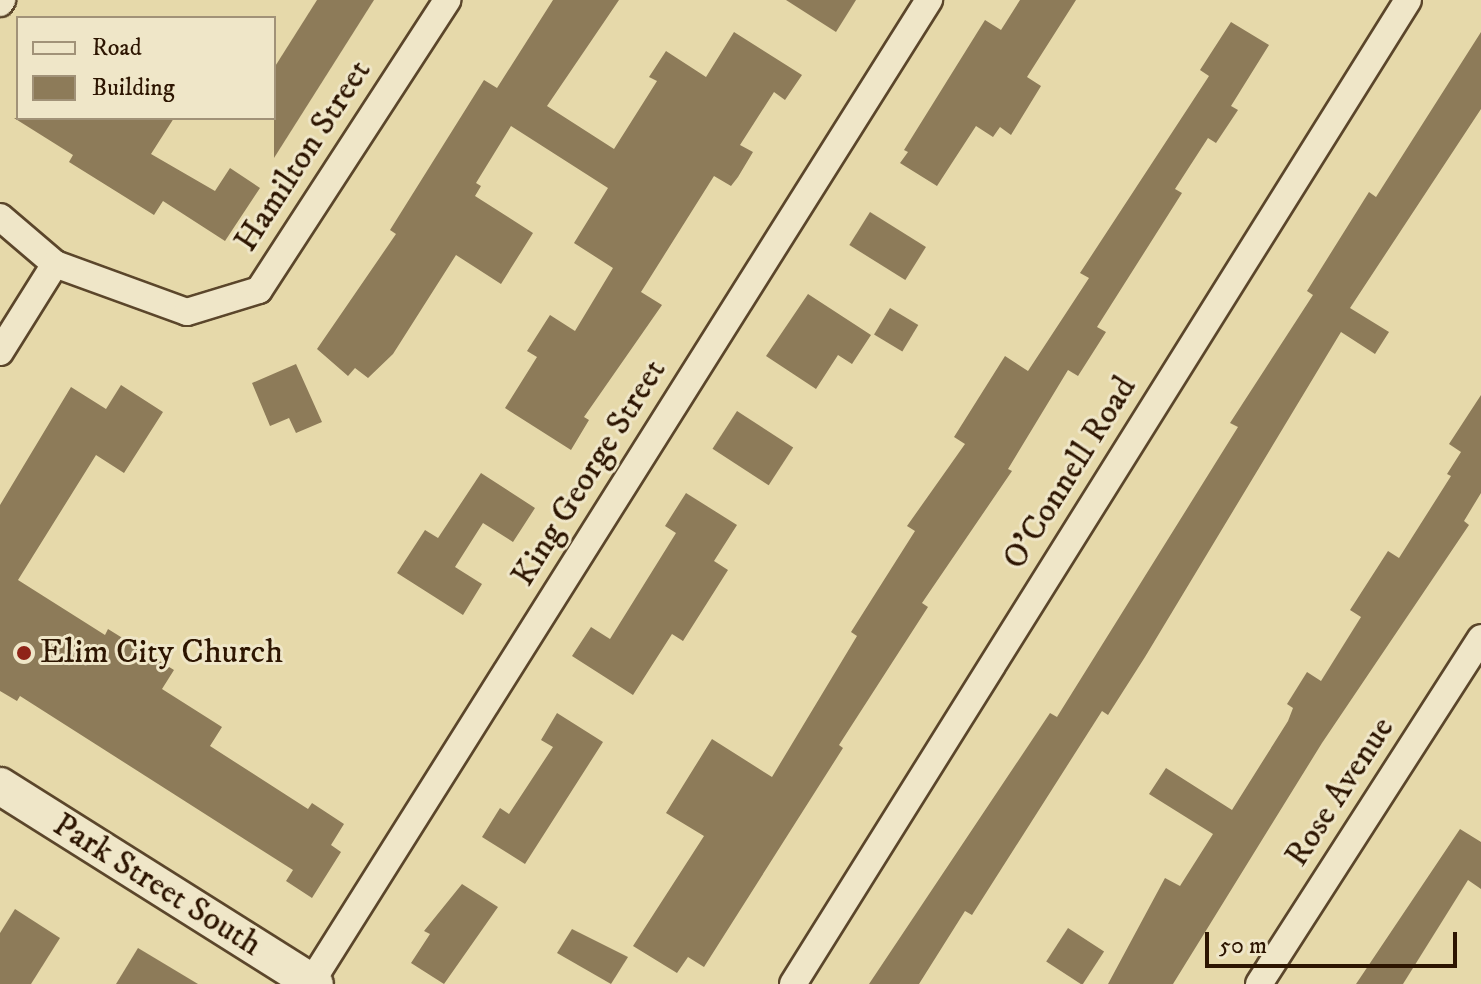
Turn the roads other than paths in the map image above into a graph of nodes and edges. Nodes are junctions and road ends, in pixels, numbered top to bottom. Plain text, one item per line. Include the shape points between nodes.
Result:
1 (447, 0) edge
2 (929, 0) edge
3 (1408, 0) edge
4 (0, 217) edge
5 (55, 264) junction
6 (0, 352) edge
7 (1481, 638) edge
8 (0, 786) edge
9 (312, 983) edge
10 (793, 984) edge
11 (1259, 984) edge

1 - 5 street, Hamilton Street via 259,290 187,312
2 - 9 street, King George Street
3 - 10 street, O'Connell Road
4 - 5 street
5 - 6 street
7 - 11 street, Rose Avenue
8 - 9 street, Park Street South

